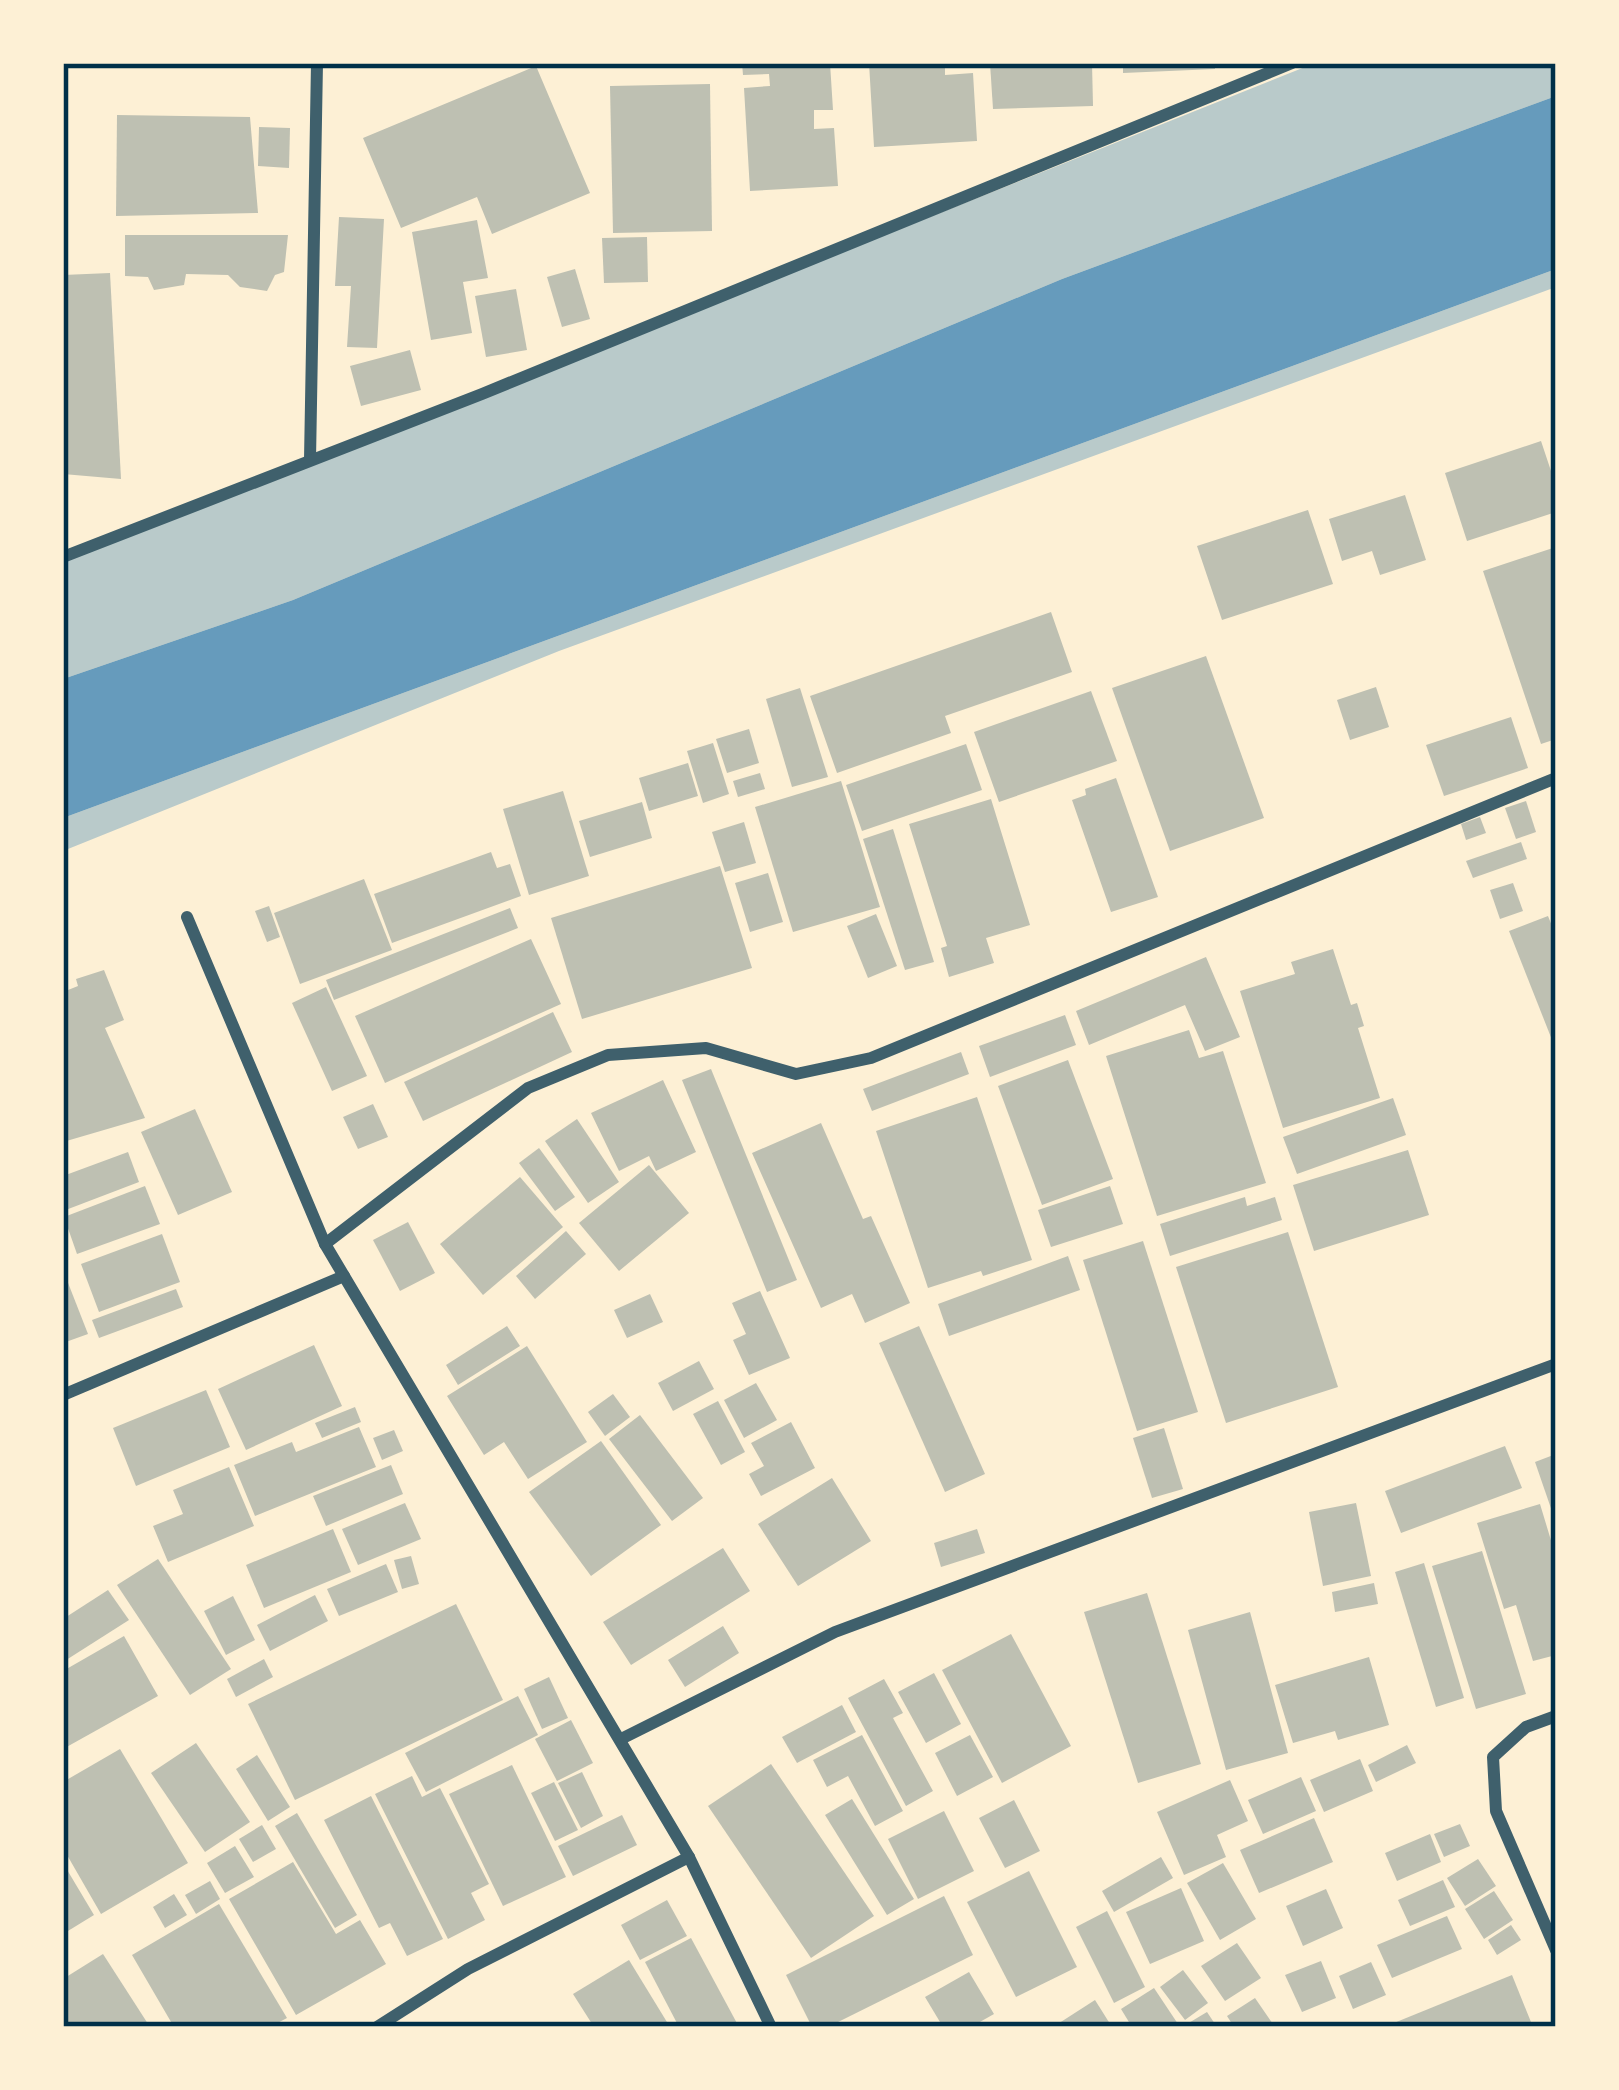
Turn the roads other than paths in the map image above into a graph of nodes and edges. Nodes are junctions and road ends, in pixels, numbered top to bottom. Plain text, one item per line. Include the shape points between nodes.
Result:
1 (317, 63) edge
2 (1292, 63) edge
3 (310, 460) junction
4 (63, 557) edge
5 (1556, 778) edge
6 (187, 917) dead end
7 (325, 1244) junction
8 (344, 1276) junction
9 (1556, 1364) edge
10 (63, 1395) edge
11 (1556, 1716) edge
12 (621, 1738) junction
13 (689, 1857) junction
14 (1556, 1950) edge
15 (377, 2027) edge
16 (771, 2027) edge

1 - 3 street
2 - 3 street
3 - 4 street
5 - 7 street via 871,1058 796,1074 706,1048 608,1055 528,1088
6 - 7 street
7 - 8 street
8 - 10 street
8 - 12 street
9 - 12 street via 835,1633
11 - 14 street via 1526,1727 1493,1757 1496,1811
12 - 13 street
13 - 15 street via 468,1970
13 - 16 street

